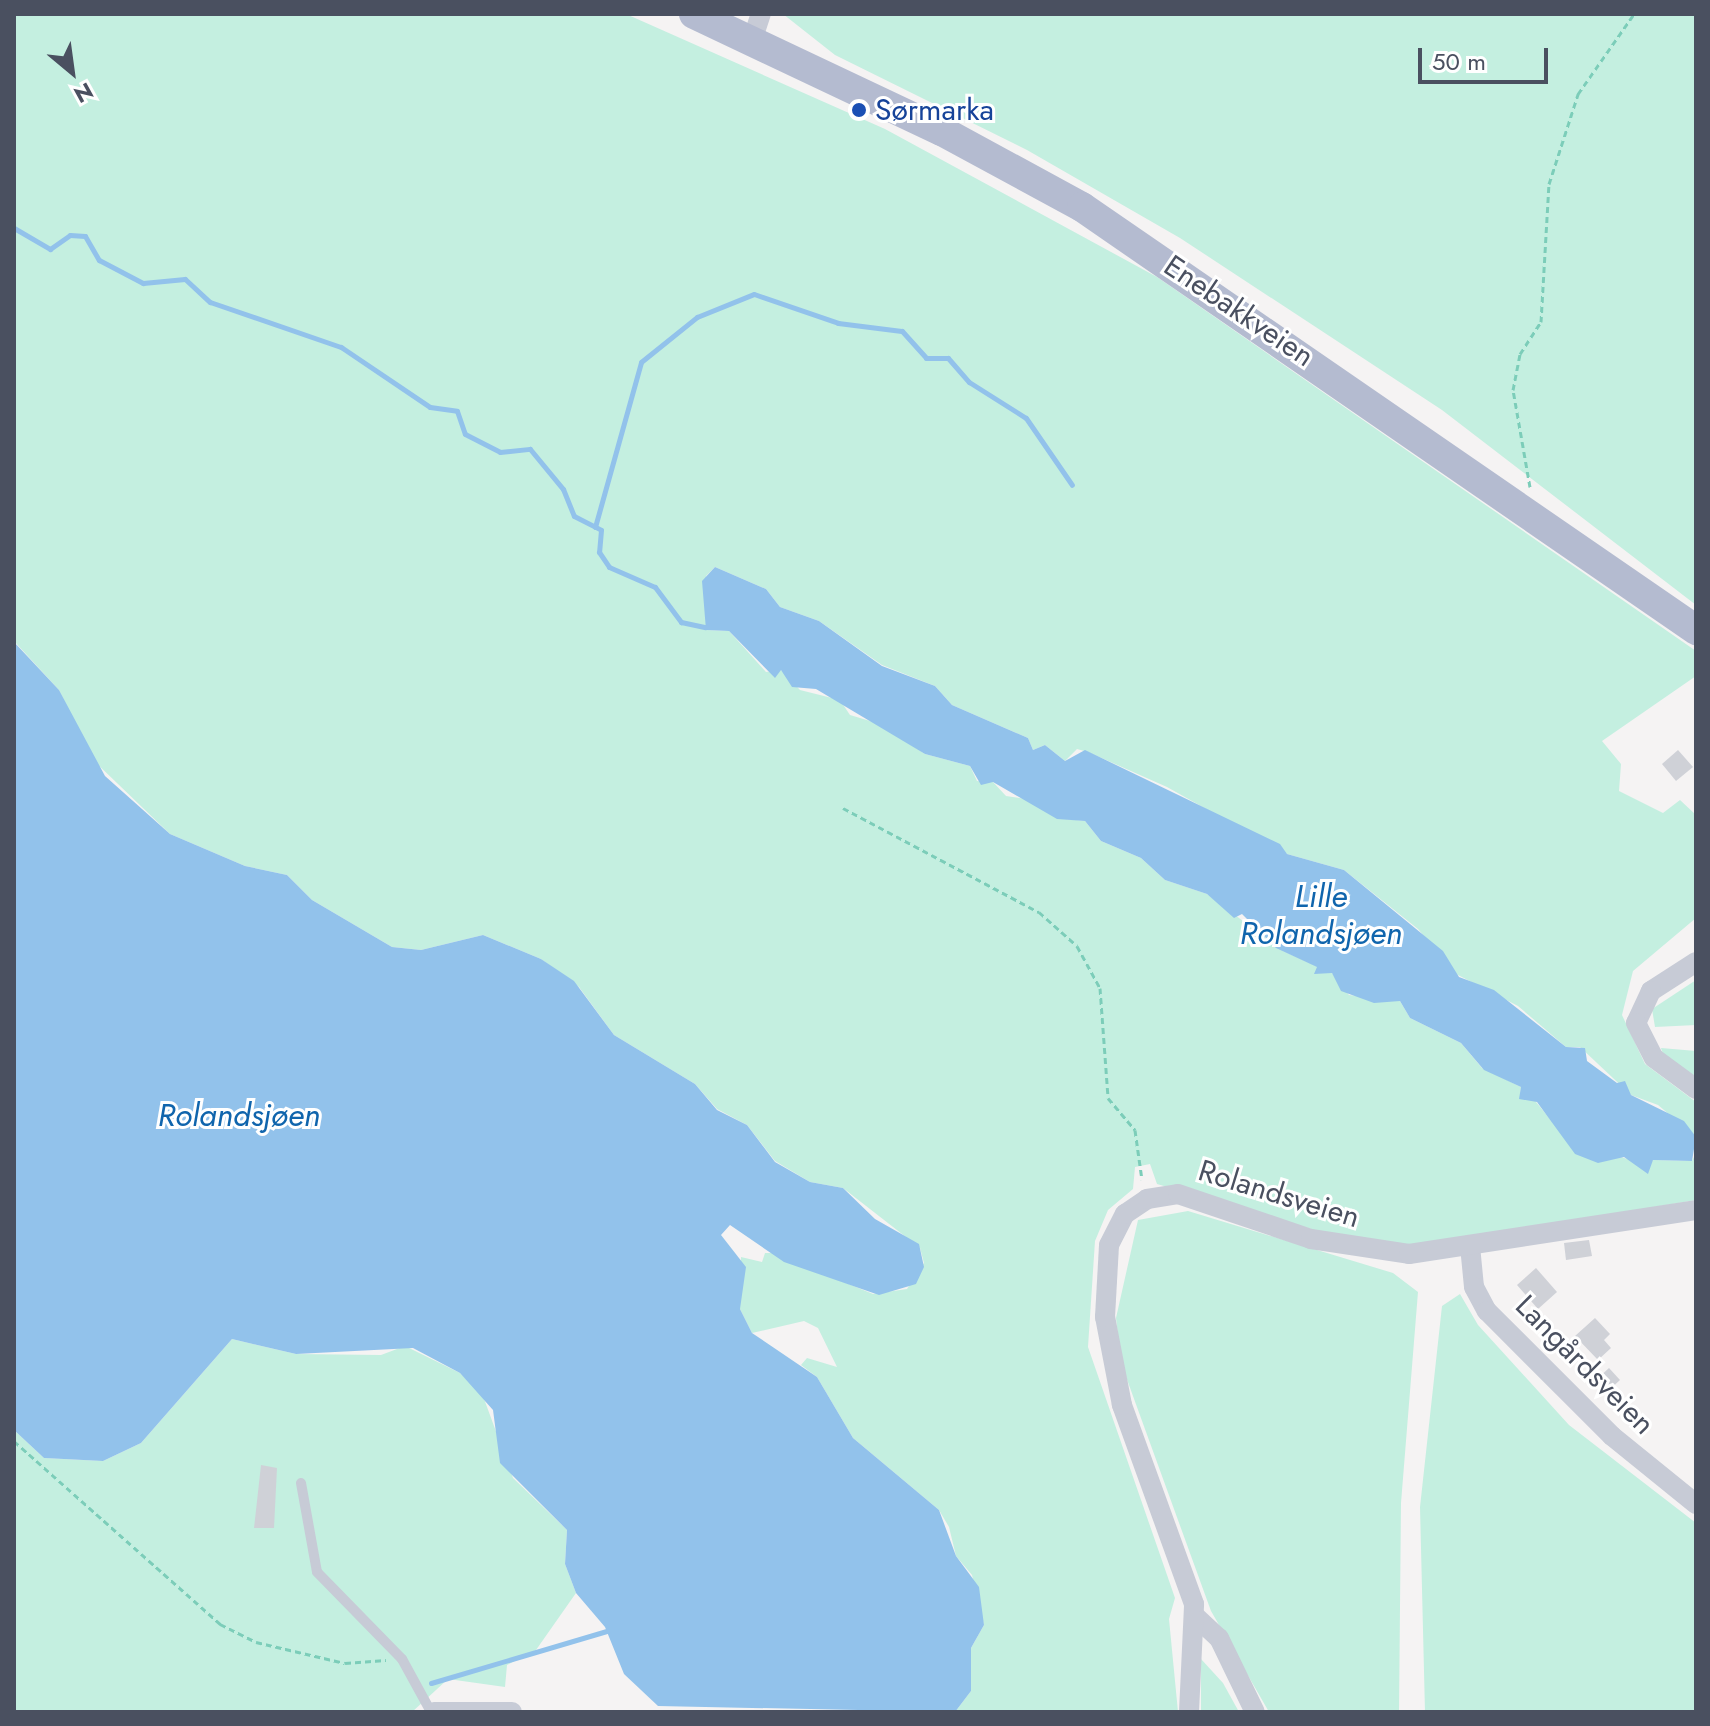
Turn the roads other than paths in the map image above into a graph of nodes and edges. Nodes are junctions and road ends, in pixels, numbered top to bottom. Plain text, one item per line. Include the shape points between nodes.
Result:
1 (694, 14) edge
2 (747, 25) edge
3 (1696, 630) edge
4 (1696, 962) edge
5 (1696, 1089) edge
6 (1696, 1210) edge
7 (1470, 1246) junction
8 (301, 1483) dead end
9 (1696, 1504) edge
10 (1195, 1616) junction
11 (432, 1712) edge
12 (512, 1712) edge
13 (1189, 1712) edge
14 (1255, 1712) edge

1 - 2 main road, Enebakkveien
2 - 3 main road, Enebakkveien via 1082,207
4 - 5 street via 1651,991 1636,1023 1654,1058
6 - 7 street, Rolandsveien
7 - 9 street, Langårdsveien via 1474,1287 1487,1311 1612,1436
7 - 10 street, Rolandsveien via 1409,1254 1360,1250 1190,1197 1147,1199 1125,1214 1109,1245 1105,1317 1122,1405
8 - 11 lane via 317,1572 402,1659
10 - 13 street
10 - 14 street via 1219,1638
11 - 12 street

